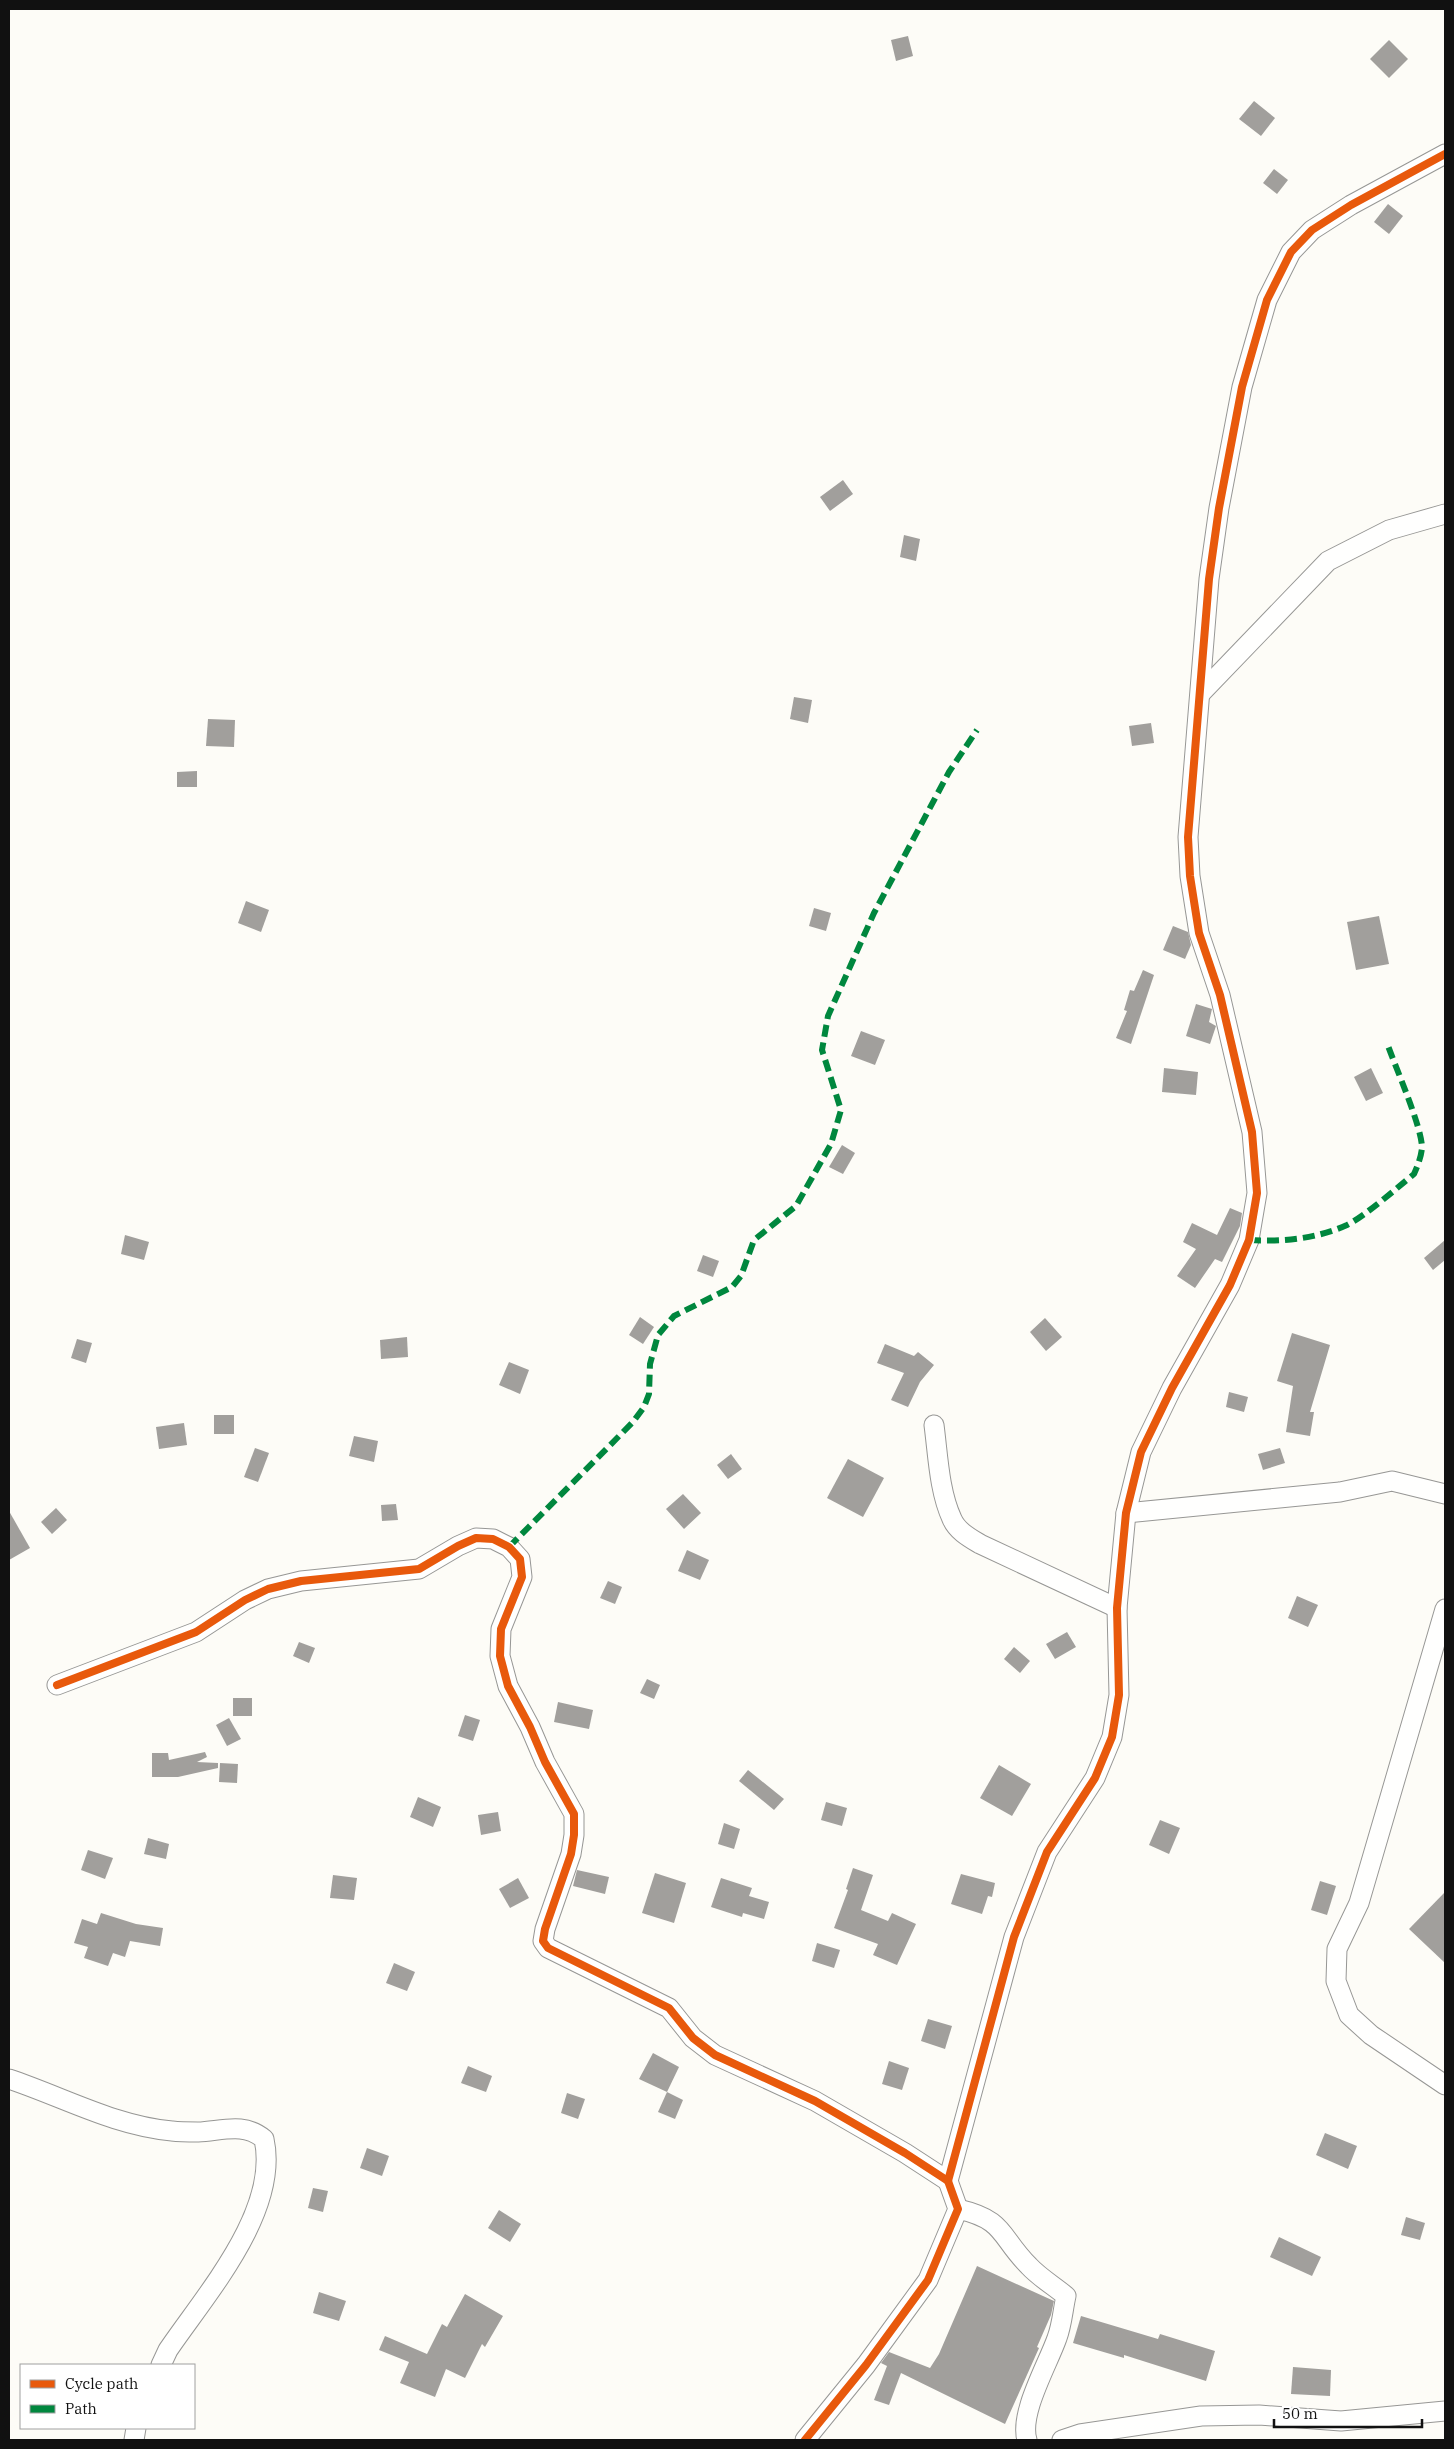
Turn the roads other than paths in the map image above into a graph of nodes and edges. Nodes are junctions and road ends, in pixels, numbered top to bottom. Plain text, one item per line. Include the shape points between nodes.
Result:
1 (1445, 154) edge
2 (1445, 514) edge
3 (1201, 693) junction
4 (934, 1425) dead end
5 (1445, 1494) edge
6 (1126, 1513) junction
7 (1117, 1608) junction
8 (1445, 1609) edge
9 (57, 1685) dead end
10 (9, 2079) edge
11 (1445, 2085) edge
12 (948, 2181) junction
13 (958, 2209) junction
14 (161, 2364) edge
15 (1445, 2412) edge
16 (805, 2440) edge
17 (1027, 2440) edge
18 (1062, 2440) edge

1 - 3 street via 1312,230 1291,252 1267,300 1242,386 1219,508 1209,579
2 - 3 street via 1389,530 1328,561
3 - 6 street via 1188,837 1190,876 1199,933 1220,995 1252,1132 1257,1193 1249,1240 1230,1285 1172,1388 1141,1452
4 - 7 street via 942,1489 952,1520 965,1535
5 - 6 street via 1392,1481 1340,1492
6 - 7 street
7 - 12 street via 1119,1694 1112,1737 1095,1778 1047,1852 1014,1938
8 - 11 street via 1359,1903 1337,1950 1336,1981 1349,2015 1356,2022
9 - 12 street via 196,1632 268,1589 301,1581 419,1569 476,1538 493,1539 509,1547 520,1559 522,1576 501,1629 500,1656 508,1686 574,1814 571,1854 543,1941 548,1948 669,2008 693,2038 716,2055 815,2101
10 - 14 street via 122,2122 170,2131 246,2128 264,2138 267,2163 251,2221
12 - 13 street
13 - 16 street via 928,2280 866,2365
13 - 17 street via 980,2214 999,2227 1029,2266 1066,2296 1058,2336 1030,2407 1025,2432
15 - 18 street via 1341,2421 1201,2416 1080,2434

